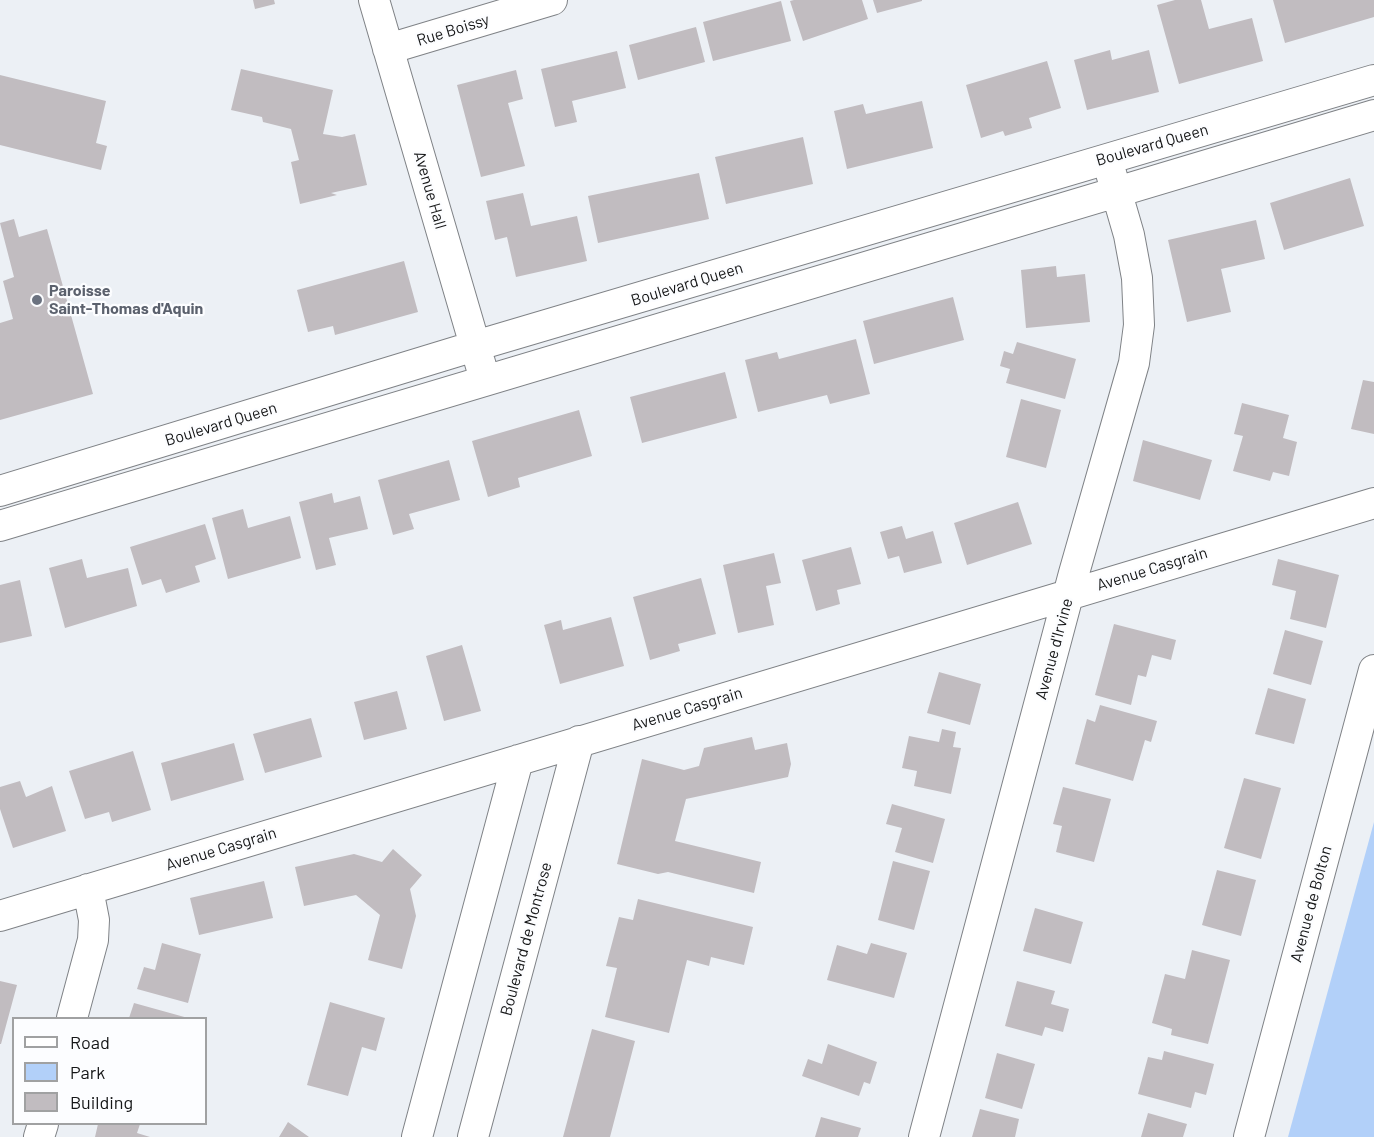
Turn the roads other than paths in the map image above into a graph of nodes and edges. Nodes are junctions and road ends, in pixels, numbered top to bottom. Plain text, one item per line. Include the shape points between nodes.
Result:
1 (374, 0) edge
2 (552, 0) edge
3 (388, 49) junction
4 (1374, 80) edge
5 (1374, 115) edge
6 (1106, 159) junction
7 (1117, 192) junction
8 (475, 346) junction
9 (485, 381) junction
10 (0, 491) edge
11 (1374, 503) edge
12 (0, 526) edge
13 (1069, 594) junction
14 (1374, 670) edge
15 (579, 741) junction
16 (518, 760) junction
17 (88, 889) junction
18 (0, 916) edge
19 (72, 1017) edge
20 (417, 1137) edge
21 (473, 1137) edge
22 (924, 1137) edge
23 (1249, 1137) edge

1 - 3 street, Avenue Hall
2 - 3 street, Rue Boissy
3 - 8 street, Avenue Hall
4 - 6 street, Boulevard Queen
5 - 7 street, Boulevard Queen
6 - 7 street, Avenue d'Irvine
6 - 8 street, Boulevard Queen
7 - 9 street, Boulevard Queen
7 - 13 street, Avenue d'Irvine via 1137,278 1139,325 1134,363
8 - 9 street, Avenue Hall
8 - 10 street, Boulevard Queen
9 - 12 street, Boulevard Queen
11 - 13 street, Avenue Casgrain
13 - 15 street, Avenue Casgrain
13 - 22 street, Avenue d'Irvine
14 - 23 street, Avenue de Bolton
15 - 16 street, Avenue Casgrain
15 - 21 street, Boulevard de Montrose
16 - 17 street, Avenue Casgrain
16 - 20 street
17 - 18 street, Avenue Casgrain
17 - 19 street via 93,940

